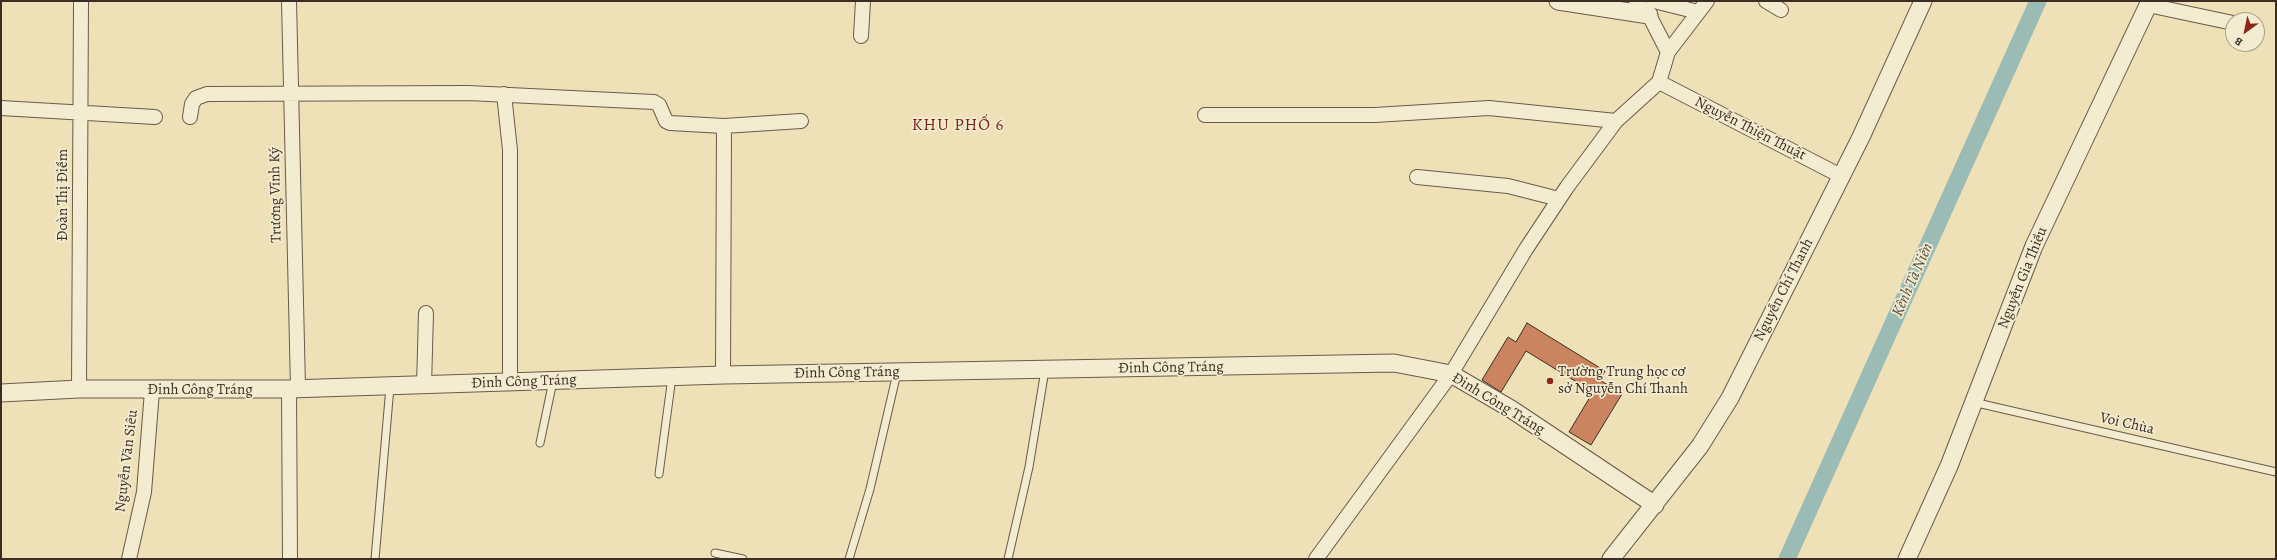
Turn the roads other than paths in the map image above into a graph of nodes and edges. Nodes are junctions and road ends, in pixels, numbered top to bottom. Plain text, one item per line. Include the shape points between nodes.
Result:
1 (81, 1) edge
2 (289, 1) edge
3 (863, 1) edge
4 (1558, 1) edge
5 (1636, 1) edge
6 (1766, 1) edge
7 (1923, 1) edge
8 (2149, 3) edge
9 (1703, 6) edge
10 (1652, 8) edge
11 (1781, 10) dead end
12 (2225, 21) edge
13 (861, 36) dead end
14 (1668, 52) junction
15 (1659, 82) junction
16 (504, 94) junction
17 (291, 95) junction
18 (1, 108) edge
19 (81, 112) junction
20 (1205, 115) dead end
21 (155, 117) dead end
22 (190, 118) dead end
23 (801, 121) dead end
24 (1616, 121) junction
25 (724, 126) junction
26 (1841, 176) junction
27 (1417, 177) dead end
28 (1559, 199) junction
29 (426, 313) dead end
30 (1045, 370) junction
31 (897, 373) junction
32 (1450, 374) junction
33 (723, 375) junction
34 (672, 377) junction
35 (553, 381) junction
36 (510, 383) junction
37 (424, 386) junction
38 (390, 387) junction
39 (79, 389) junction
40 (293, 389) junction
41 (152, 391) junction
42 (1, 393) edge
43 (1973, 402) junction
44 (540, 443) dead end
45 (2276, 472) edge
46 (659, 474) dead end
47 (1655, 505) junction
48 (715, 552) dead end
49 (129, 559) edge
50 (290, 559) edge
51 (375, 559) edge
52 (743, 559) edge
53 (849, 559) edge
54 (1008, 559) edge
55 (1316, 559) edge
56 (1611, 559) edge
57 (1907, 559) edge

1 - 19 street, Đoàn Thị Điểm
2 - 17 street, Trương Vĩnh Ký
3 - 13 street
4 - 10 street
5 - 10 street
6 - 11 street
7 - 26 street, Nguyễn Chí Thanh
8 - 12 street
8 - 43 street, Nguyễn Gia Thiều via 2034,246
9 - 10 street
9 - 14 street
10 - 14 street
14 - 15 street
15 - 24 street
15 - 26 street, Nguyễn Thiện Thuật
16 - 17 street
16 - 25 street via 654,102 670,123
16 - 36 street via 510,150
17 - 22 street via 200,95 192,104
17 - 40 street, Trương Vĩnh Ký
18 - 19 street
19 - 21 street
19 - 39 street, Đoàn Thị Điểm
20 - 24 street via 1375,115 1489,108
23 - 25 street
24 - 28 street
25 - 33 street
26 - 47 street, Nguyễn Chí Thanh via 1730,398 1700,446
27 - 28 street via 1508,186
28 - 32 street
29 - 37 street
30 - 31 street, Đinh Công Tráng
30 - 32 street, Đinh Công Tráng via 1394,363
30 - 54 lane via 1029,467
31 - 33 street, Đinh Công Tráng
31 - 53 lane via 870,489
32 - 47 street, Đinh Công Tráng via 1511,409
32 - 55 street
33 - 34 street, Đinh Công Tráng
34 - 35 street, Đinh Công Tráng
34 - 46 lane
35 - 36 street, Đinh Công Tráng
35 - 44 lane
36 - 37 street, Đinh Công Tráng
37 - 38 street, Đinh Công Tráng
38 - 40 street, Đinh Công Tráng via 360,385
38 - 51 lane
39 - 41 street, Đinh Công Tráng
39 - 42 street, Đinh Công Tráng
40 - 41 street, Đinh Công Tráng
40 - 50 street, Trương Vĩnh Ký
41 - 49 street, Nguyễn Văn Siêu via 144,492
43 - 45 lane, Voi Chùa
43 - 57 street, Nguyễn Gia Thiều via 1949,466
47 - 56 street, Nguyễn Chí Thanh
48 - 52 lane

